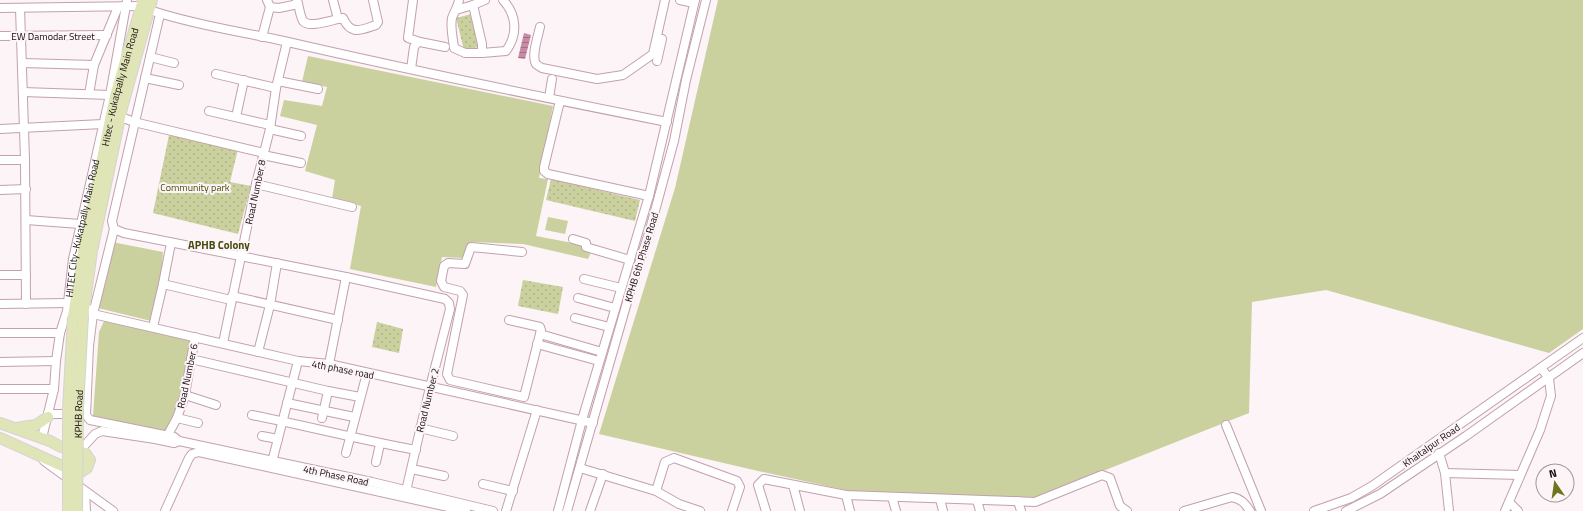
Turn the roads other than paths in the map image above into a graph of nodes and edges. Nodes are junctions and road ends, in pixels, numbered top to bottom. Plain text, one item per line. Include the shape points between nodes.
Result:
1 (152, 0) edge
2 (332, 0) edge
3 (373, 0) edge
4 (414, 0) edge
5 (459, 0) edge
6 (485, 0) edge
7 (503, 0) edge
8 (665, 0) edge
9 (680, 0) edge
10 (706, 0) edge
11 (297, 2) edge
12 (695, 2) edge
13 (35, 4) edge
14 (124, 4) edge
15 (269, 4) edge
16 (473, 5) junction
17 (145, 6) edge
18 (0, 8) edge
19 (20, 8) junction
20 (456, 10) junction
21 (160, 14) junction
22 (662, 14) junction
23 (338, 19) junction
24 (540, 27) dead end
25 (107, 35) junction
26 (0, 36) edge
27 (21, 36) junction
28 (262, 37) junction
29 (287, 42) junction
30 (418, 43) junction
31 (445, 47) dead end
32 (482, 53) junction
33 (150, 57) junction
34 (657, 61) dead end
35 (22, 63) junction
36 (174, 63) dead end
37 (94, 65) junction
38 (411, 69) junction
39 (216, 74) dead end
40 (145, 78) junction
41 (552, 79) dead end
42 (244, 80) junction
43 (179, 84) dead end
44 (277, 84) junction
45 (318, 89) dead end
46 (23, 92) junction
47 (89, 94) junction
48 (110, 95) junction
49 (549, 98) junction
50 (560, 101) junction
51 (209, 111) dead end
52 (121, 117) junction
53 (236, 117) junction
54 (134, 122) junction
55 (667, 122) junction
56 (106, 125) junction
57 (270, 127) junction
58 (24, 128) junction
59 (0, 129) edge
60 (301, 136) dead end
61 (263, 154) junction
62 (0, 160) edge
63 (25, 160) junction
64 (301, 163) dead end
65 (256, 184) junction
66 (0, 190) edge
67 (26, 190) junction
68 (649, 196) junction
69 (352, 207) dead end
70 (26, 220) junction
71 (80, 224) junction
72 (114, 229) junction
73 (573, 239) dead end
74 (171, 243) junction
75 (522, 252) dead end
76 (241, 256) junction
77 (630, 260) junction
78 (277, 263) junction
79 (0, 275) edge
80 (26, 275) junction
81 (346, 277) junction
82 (87, 279) junction
83 (584, 279) dead end
84 (163, 284) junction
85 (621, 288) junction
86 (232, 298) junction
87 (578, 298) dead end
88 (67, 303) junction
89 (0, 304) edge
90 (26, 304) junction
91 (270, 305) junction
92 (615, 308) junction
93 (93, 314) junction
94 (78, 317) junction
95 (575, 318) dead end
96 (338, 320) junction
97 (509, 320) dead end
98 (153, 327) junction
99 (609, 327) junction
100 (0, 333) edge
101 (60, 333) junction
102 (540, 334) junction
103 (195, 336) junction
104 (1583, 338) edge
105 (223, 343) junction
106 (537, 344) junction
107 (258, 352) junction
108 (602, 352) junction
109 (1583, 353) edge
110 (191, 359) junction
111 (56, 361) junction
112 (298, 361) junction
113 (599, 361) junction
114 (0, 362) edge
115 (329, 364) junction
116 (1541, 368) junction
117 (367, 372) junction
118 (1549, 378) junction
119 (292, 383) junction
120 (430, 387) junction
121 (0, 389) edge
122 (54, 389) junction
123 (328, 391) junction
124 (184, 395) junction
125 (360, 397) junction
126 (286, 403) junction
127 (216, 405) dead end
128 (537, 410) junction
129 (86, 414) junction
130 (323, 414) junction
131 (48, 415) junction
132 (252, 416) dead end
133 (354, 417) junction
134 (177, 418) junction
135 (582, 420) junction
136 (282, 421) junction
137 (0, 423) edge
138 (198, 423) dead end
139 (593, 423) junction
140 (1226, 425) dead end
141 (12, 428) junction
142 (420, 428) junction
143 (262, 436) dead end
144 (453, 436) dead end
145 (0, 438) edge
146 (350, 438) junction
147 (165, 439) junction
148 (278, 439) junction
149 (46, 440) junction
150 (380, 444) junction
151 (416, 450) junction
152 (346, 453) dead end
153 (1439, 454) junction
154 (38, 457) junction
155 (272, 462) junction
156 (376, 462) dead end
157 (580, 468) junction
158 (412, 469) junction
159 (1445, 473) junction
160 (603, 474) junction
161 (1520, 475) junction
162 (444, 476) dead end
163 (483, 484) dead end
164 (793, 485) junction
165 (406, 491) junction
166 (513, 491) junction
167 (656, 491) junction
168 (85, 492) junction
169 (846, 495) junction
170 (892, 497) junction
171 (940, 499) junction
172 (977, 500) junction
173 (1018, 501) junction
174 (1509, 502) junction
175 (678, 508) edge
176 (68, 511) edge
177 (77, 511) edge
178 (86, 511) edge
179 (113, 511) edge
180 (165, 511) edge
181 (466, 511) edge
182 (493, 511) edge
183 (506, 511) edge
184 (558, 511) edge
185 (567, 511) edge
186 (590, 511) edge
187 (700, 511) edge
188 (732, 511) edge
189 (766, 511) edge
190 (800, 511) edge
191 (850, 511) edge
192 (896, 511) edge
193 (943, 511) edge
194 (980, 511) edge
195 (1021, 511) edge
196 (1127, 511) edge
197 (1184, 511) edge
198 (1250, 511) edge
199 (1260, 511) edge
200 (1314, 511) edge
201 (1346, 511) edge
202 (1449, 511) edge
203 (1506, 511) edge
204 (1518, 511) edge

1 - 17 main road, HITEC City–Kukatpally Main Road
2 - 23 street
3 - 23 street via 378,18 376,26 359,31 346,24 343,18
4 - 30 street via 408,38
5 - 20 street
6 - 16 street
7 - 32 street via 511,10 515,24 512,44 506,51
8 - 22 street
9 - 12 street
10 - 139 street, KPHB 6th Phase Road via 674,141
11 - 15 street via 279,8
11 - 23 street via 306,23 312,25
12 - 55 street, KPHB 6th Phase Road
13 - 14 street
13 - 19 street
14 - 17 street
14 - 25 street
14 - 48 street, HITEC City–Kukatpally Main Road
15 - 28 street
16 - 20 street
16 - 32 street
17 - 21 street
17 - 52 main road, HITEC City–Kukatpally Main Road
17 - 56 main road, Hitec - Kukatpally Main Road via 123,66
18 - 19 street
19 - 27 street
20 - 32 street via 451,25 454,48 465,53
21 - 28 street
21 - 33 street
22 - 24 street via 653,54 624,75 597,79 542,68 536,64 535,45
22 - 34 street via 666,20
25 - 27 street, EW Damodar Street
25 - 37 street
26 - 27 street, EW Damodar Street
27 - 35 street
28 - 29 street
29 - 38 street
29 - 44 street, Road Number 8
30 - 31 street
30 - 38 street via 414,46
33 - 36 street
33 - 40 street
35 - 37 street
35 - 46 street
37 - 47 street
38 - 49 street
39 - 42 street
40 - 43 street
40 - 54 street
41 - 49 street
42 - 44 street
42 - 53 street
44 - 45 street
44 - 57 street, Road Number 8
46 - 47 street
46 - 58 street
47 - 48 street
48 - 56 street, HITEC City–Kukatpally Main Road
49 - 50 street
50 - 55 street
50 - 68 street via 544,171
51 - 53 street
52 - 54 street
52 - 82 main road, HITEC City–Kukatpally Main Road
53 - 57 street
54 - 61 street
54 - 72 street via 112,221
55 - 68 street, KPHB 6th Phase Road
56 - 58 street
56 - 71 street, HITEC City–Kukatpally Main Road
56 - 94 main road, Hitec - Kukatpally Main Road via 83,252
57 - 60 street
57 - 61 street, Road Number 8
58 - 59 street
58 - 63 street
61 - 64 street
61 - 65 street, Road Number 8
62 - 63 street
63 - 67 street
65 - 69 street
65 - 76 street, Road Number 8
66 - 67 street
67 - 70 street
68 - 77 street, KPHB 6th Phase Road
70 - 71 street
70 - 80 street
71 - 88 street, HITEC City–Kukatpally Main Road
72 - 74 street
72 - 93 street
73 - 77 street via 586,243 586,247
74 - 76 street
74 - 84 street
75 - 106 street via 471,247 465,264 448,263 444,266 440,281 444,287 460,291 463,295 448,378 524,397
76 - 78 street
76 - 86 street, Road Number 8
77 - 85 street, KPHB 6th Phase Road
78 - 81 street
78 - 91 street
79 - 80 street
80 - 90 street
81 - 96 street
81 - 120 street, Road Number 2 via 445,299 449,303 450,309
82 - 93 street, HITEC City–Kukatpally Main Road
82 - 94 main road, HITEC City–Kukatpally Main Road
83 - 85 street
84 - 86 street
84 - 98 street
85 - 92 street, KPHB 6th Phase Road
86 - 91 street
86 - 105 street, Road Number 8
87 - 92 street
88 - 90 street
88 - 101 street, HITEC City–Kukatpally Main Road
89 - 90 street
91 - 96 street
91 - 107 street
92 - 99 street, KPHB 6th Phase Road
93 - 98 street, 4th phase road
93 - 129 street, HITEC City–Kukatpally Main Road
94 - 176 main road, KPHB Road, bridge via 68,409
94 - 177 main road, KPHB Road, bridge
95 - 99 street
96 - 115 street
97 - 102 street via 540,327
98 - 103 street, 4th phase road
99 - 108 street, KPHB 6th Phase Road
100 - 101 street
101 - 111 street, HITEC City–Kukatpally Main Road
102 - 106 street
102 - 108 street
103 - 105 street, 4th phase road
103 - 110 street, Road Number 6
104 - 116 street, Khaitalpur Road
105 - 107 street, 4th phase road
106 - 113 street
107 - 112 street, 4th phase road
108 - 113 street, KPHB 6th Phase Road
109 - 118 street, Khaitalpur Road
110 - 119 street
110 - 124 street, Road Number 6
111 - 114 street
111 - 122 street, HITEC City–Kukatpally Main Road
112 - 115 street, 4th phase road
112 - 119 street
113 - 135 street, KPHB 6th Phase Road
115 - 117 street, 4th phase road
116 - 118 street
116 - 200 street, Khaitalpur Road via 1372,486 1351,498
117 - 120 street, 4th phase road
117 - 125 street
118 - 153 street, Khaitalpur Road
118 - 161 street via 1551,396 1540,430
119 - 123 street
119 - 126 street
120 - 128 street, 4th phase road
120 - 142 street, Road Number 2
121 - 122 street
122 - 131 street, HITEC City–Kukatpally Main Road
123 - 125 street
123 - 130 street
124 - 127 street
124 - 134 street, Road Number 6
125 - 133 street
126 - 130 street
126 - 136 street
128 - 135 street, 4th phase road
128 - 166 street
129 - 131 street
129 - 147 street, 4th Phase Road via 90,420
130 - 133 street
131 - 141 main road via 36,425
131 - 149 street
132 - 136 street
133 - 146 street
134 - 138 street
134 - 147 street, Road Number 6
135 - 139 street, 4th phase road
135 - 184 street, KPHB 6th Phase Road
136 - 146 street
136 - 148 street
137 - 141 main road
139 - 157 street, KPHB 6th Phase Road
140 - 199 street
141 - 149 main road
142 - 144 street
142 - 151 street, Road Number 2
143 - 148 street
145 - 154 main road
146 - 150 street
146 - 152 street
147 - 149 street, 4th Phase Road via 102,431 95,434 85,445
147 - 155 street, 4th Phase Road via 174,437 179,441
148 - 155 street
149 - 154 main road via 86,454 90,460 87,468 81,472 71,470
150 - 151 street
150 - 156 street
151 - 158 street, Road Number 2
153 - 159 street
153 - 201 street, Khaitalpur Road via 1380,494
154 - 168 street
155 - 165 street, 4th Phase Road
157 - 160 street
157 - 185 street, KPHB 6th Phase Road
158 - 162 street
158 - 165 street, Road Number 2
159 - 161 street
159 - 202 street
160 - 167 street
160 - 186 street
161 - 174 street
163 - 166 street
164 - 169 street
164 - 189 street via 764,479 758,485
164 - 190 street
165 - 182 street, 4th Phase Road
166 - 183 street
167 - 175 street
167 - 188 street via 665,462 674,458 737,482 740,487
168 - 178 street
168 - 179 street
169 - 170 street
169 - 191 street
170 - 171 street
170 - 192 street
171 - 172 street
171 - 193 street
172 - 173 street
172 - 194 street
173 - 195 street
173 - 196 street via 1035,502 1102,475 1110,478 1120,506
174 - 203 street
174 - 204 street
175 - 187 street
180 - 181 street, 4th Phase Road via 188,458 199,452
197 - 198 street via 1232,497 1239,498

